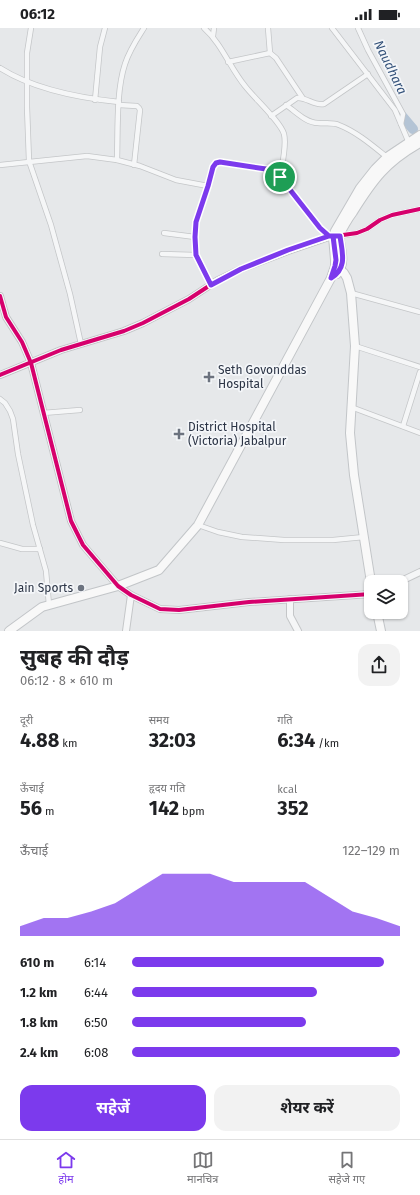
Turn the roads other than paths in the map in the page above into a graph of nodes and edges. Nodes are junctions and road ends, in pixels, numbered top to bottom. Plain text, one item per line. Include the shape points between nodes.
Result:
1 (30, 28) edge
2 (105, 28) edge
3 (144, 28) edge
4 (204, 28) edge
5 (214, 28) edge
6 (268, 28) edge
7 (332, 28) edge
8 (358, 28) edge
9 (213, 36) junction
10 (270, 53) junction
11 (228, 62) junction
12 (0, 68) edge
13 (368, 74) junction
14 (27, 82) junction
15 (302, 97) junction
16 (96, 100) junction
17 (119, 104) junction
18 (286, 105) junction
19 (271, 116) junction
20 (401, 124) junction
21 (420, 135) edge
22 (409, 143) junction
23 (419, 145) edge
24 (389, 159) junction
25 (117, 160) junction
26 (29, 161) junction
27 (0, 165) edge
28 (134, 165) junction
29 (280, 177) junction
30 (208, 186) junction
31 (420, 209) edge
32 (164, 233) dead end
33 (334, 236) junction
34 (195, 237) junction
35 (162, 254) dead end
36 (196, 255) junction
37 (337, 268) junction
38 (211, 285) junction
39 (351, 293) junction
40 (0, 296) edge
41 (420, 312) edge
42 (81, 344) junction
43 (355, 346) junction
44 (31, 363) junction
45 (420, 367) edge
46 (420, 372) edge
47 (0, 375) edge
48 (0, 399) edge
49 (351, 407) junction
50 (80, 410) dead end
51 (43, 413) junction
52 (403, 426) junction
53 (420, 433) edge
54 (198, 525) junction
55 (364, 537) junction
56 (0, 543) edge
57 (40, 549) junction
58 (420, 572) edge
59 (370, 575) edge
60 (408, 578) edge
61 (118, 586) junction
62 (364, 594) edge
63 (131, 595) junction
64 (290, 599) junction
65 (49, 605) junction
66 (378, 619) edge
67 (9, 631) edge
68 (126, 631) edge
69 (298, 631) edge
70 (381, 631) edge

1 - 14 street
2 - 16 street via 100,47
3 - 17 street via 125,63
4 - 9 street
5 - 9 street
6 - 10 street
7 - 13 street
8 - 20 street via 403,114
9 - 11 street
10 - 11 street
10 - 15 street
11 - 19 street via 245,87
12 - 14 street
13 - 15 street via 324,104 318,105
13 - 20 street via 395,110
14 - 16 street
14 - 26 street
15 - 18 street
16 - 17 street
17 - 25 street
17 - 28 street via 137,106 140,110
18 - 19 street
18 - 24 street via 309,121 317,124 331,122 350,130
19 - 29 street via 283,132 285,140
20 - 22 street
21 - 22 main road
22 - 24 main road
23 - 24 main road
24 - 33 main road
25 - 26 street via 87,156
25 - 28 street
26 - 27 street
26 - 42 street via 51,225
28 - 30 street via 176,180
29 - 30 street via 266,169 220,162 213,167
29 - 33 street via 320,228
30 - 34 street via 196,222
31 - 33 street via 392,215 357,233
32 - 34 street
33 - 37 main road via 342,257 342,263
33 - 38 street via 288,250 241,269
34 - 36 street
35 - 36 street
36 - 38 street
37 - 39 main road via 347,278
37 - 54 main road via 336,275 331,278
38 - 42 street via 143,323
39 - 41 street
39 - 43 main road
40 - 44 street via 6,317 22,342
42 - 44 street
43 - 45 street
43 - 49 main road
44 - 47 street
44 - 51 street
46 - 52 street
48 - 57 street via 5,403 13,419 18,454
49 - 52 street
49 - 55 main road via 350,433 354,475
50 - 51 street
51 - 61 street via 71,521 83,544
52 - 53 street
54 - 55 street via 242,537 284,540
54 - 61 main road via 159,570
55 - 59 main road
56 - 57 street via 22,549
57 - 65 street via 46,571
58 - 60 street
61 - 63 street
61 - 65 main road
62 - 64 street
63 - 64 street via 160,609 179,610
63 - 68 street
64 - 69 street via 290,616
65 - 67 main road via 42,607
66 - 70 main road

